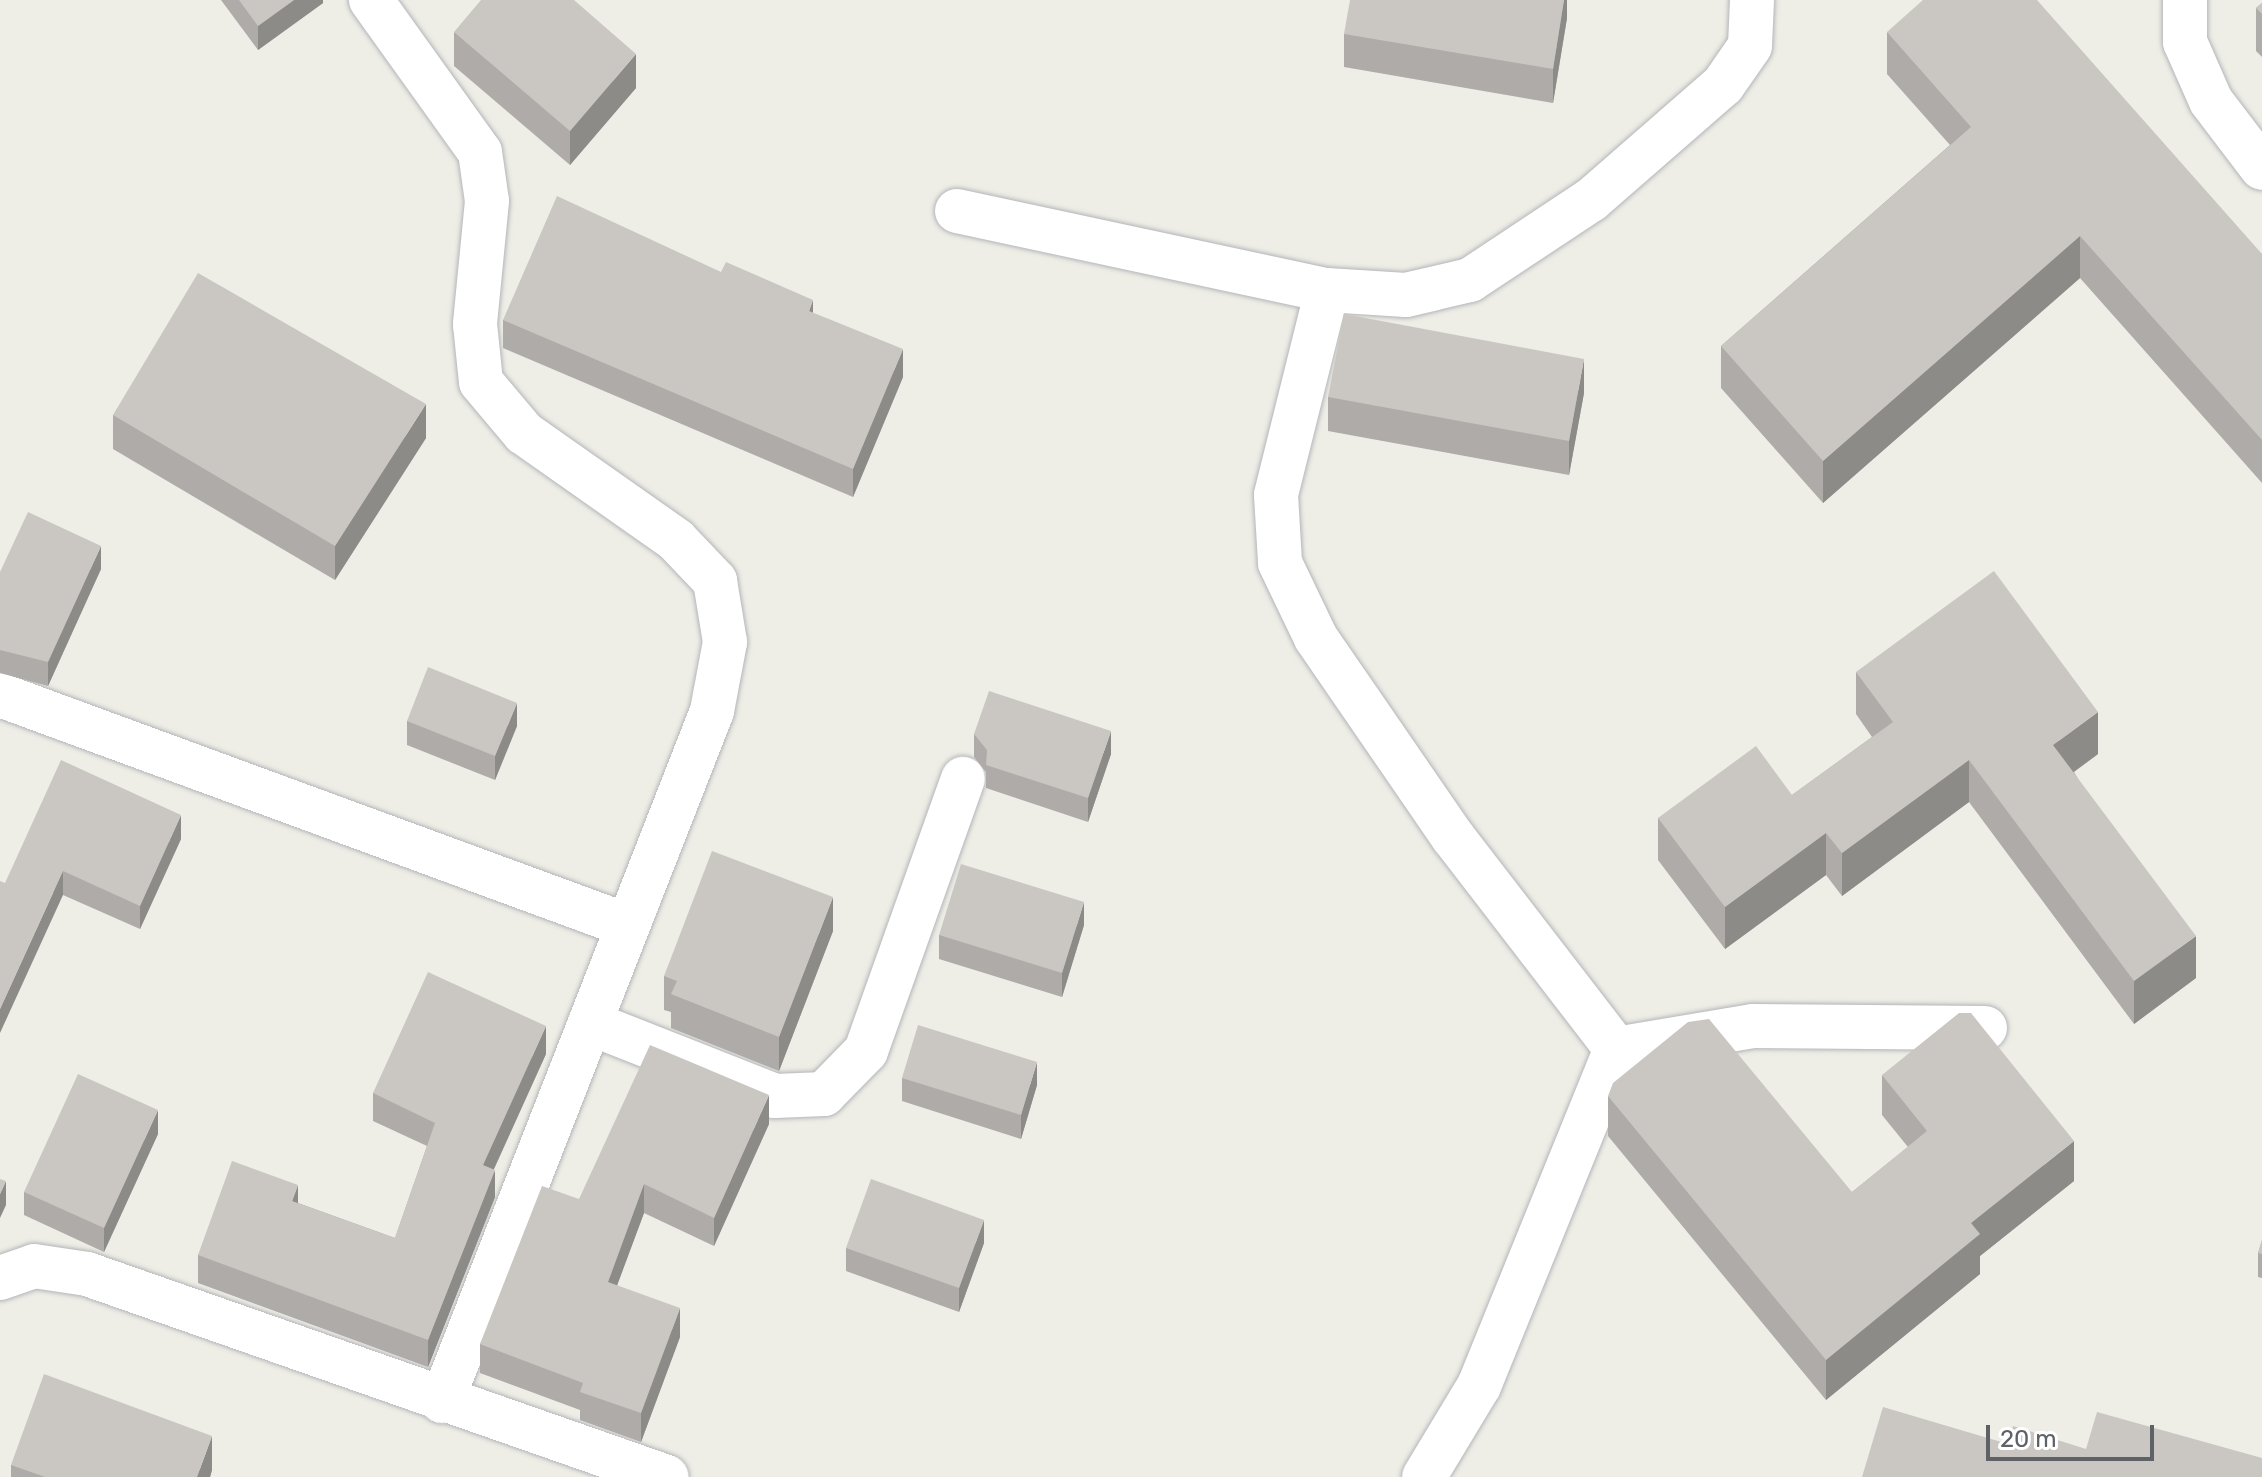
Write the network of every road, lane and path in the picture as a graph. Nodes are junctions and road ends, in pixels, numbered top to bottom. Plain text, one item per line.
1 (371, 0) edge
2 (1752, 0) edge
3 (2185, 0) edge
4 (2262, 168) edge
5 (957, 211) dead end
6 (1327, 290) junction
7 (0, 695) edge
8 (963, 779) dead end
9 (626, 925) junction
10 (590, 1023) junction
11 (1985, 1028) edge
12 (1616, 1049) junction
13 (0, 1278) edge
14 (442, 1401) junction
15 (667, 1477) edge
16 (1424, 1477) edge

1 - 9 street
2 - 6 street
3 - 4 street
5 - 6 street
6 - 12 street
7 - 9 street
8 - 10 street
9 - 10 street
10 - 14 street
11 - 12 street
12 - 16 street
13 - 14 street
14 - 15 street

